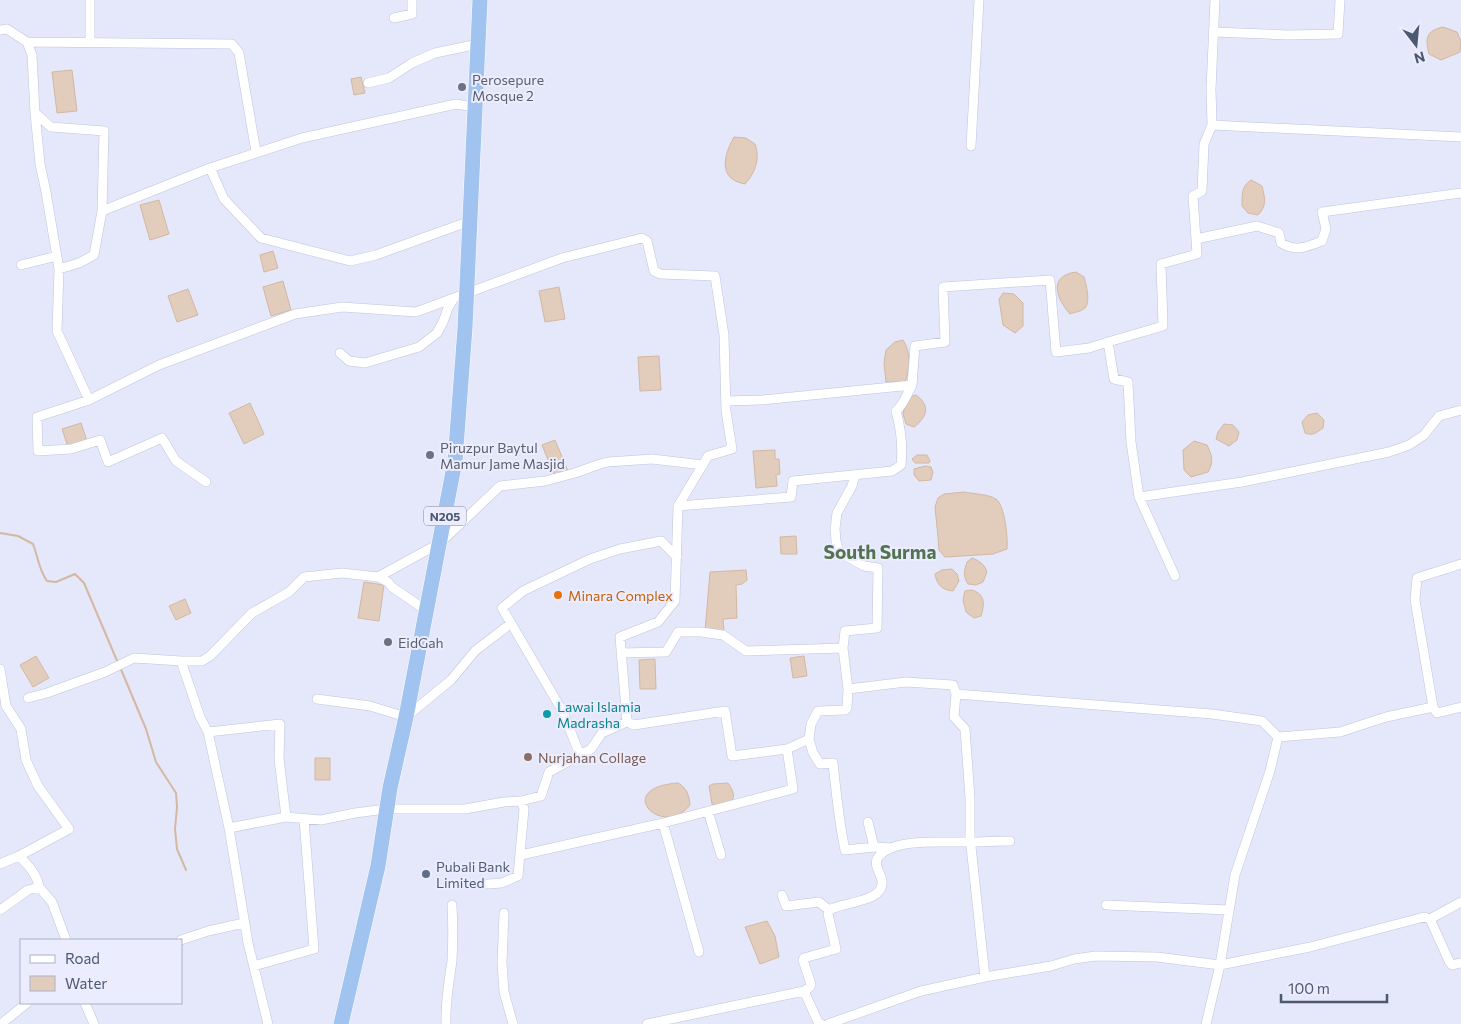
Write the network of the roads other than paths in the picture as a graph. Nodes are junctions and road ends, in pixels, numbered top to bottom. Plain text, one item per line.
1 (90, 0) edge
2 (412, 0) edge
3 (480, 0) edge
4 (979, 0) edge
5 (1215, 0) edge
6 (1340, 0) edge
7 (394, 18) dead end
8 (0, 30) edge
9 (1213, 32) junction
10 (27, 42) junction
11 (90, 42) junction
12 (478, 44) junction
13 (368, 83) dead end
14 (474, 107) junction
15 (35, 114) junction
16 (1212, 125) junction
17 (1461, 137) edge
18 (971, 146) dead end
19 (256, 152) junction
20 (210, 168) junction
21 (1461, 194) edge
22 (102, 211) junction
23 (470, 221) junction
24 (1196, 239) junction
25 (57, 256) junction
26 (21, 265) dead end
27 (59, 269) junction
28 (460, 296) junction
29 (1108, 342) junction
30 (340, 353) dead end
31 (912, 385) junction
32 (89, 400) junction
33 (726, 400) junction
34 (1461, 410) edge
35 (703, 465) junction
36 (855, 475) junction
37 (206, 482) dead end
38 (1139, 497) junction
39 (678, 506) junction
40 (440, 543) junction
41 (677, 557) junction
42 (1461, 564) edge
43 (1175, 576) dead end
44 (378, 577) junction
45 (427, 611) junction
46 (510, 624) junction
47 (843, 648) junction
48 (621, 653) junction
49 (181, 661) junction
50 (0, 669) edge
51 (848, 688) junction
52 (956, 694) junction
53 (28, 698) dead end
54 (316, 699) dead end
55 (1433, 707) junction
56 (1461, 707) edge
57 (406, 717) junction
58 (628, 722) junction
59 (208, 732) junction
60 (1278, 737) junction
61 (809, 738) junction
62 (787, 749) junction
63 (580, 755) junction
64 (521, 801) junction
65 (386, 809) junction
66 (708, 811) junction
67 (286, 816) junction
68 (304, 819) junction
69 (663, 822) junction
70 (868, 822) dead end
71 (229, 828) junction
72 (1010, 840) dead end
73 (971, 842) junction
74 (874, 847) junction
75 (893, 848) junction
76 (521, 855) junction
77 (721, 855) dead end
78 (19, 856) junction
79 (0, 864) edge
80 (488, 884) dead end
81 (39, 887) junction
82 (782, 895) dead end
83 (1461, 902) edge
84 (452, 905) dead end
85 (1106, 905) dead end
86 (0, 910) edge
87 (829, 910) junction
88 (1229, 910) junction
89 (504, 913) dead end
90 (1430, 919) junction
91 (244, 923) junction
92 (66, 939) edge
93 (182, 940) edge
94 (699, 952) dead end
95 (1461, 963) edge
96 (1220, 965) junction
97 (254, 966) junction
98 (985, 977) junction
99 (804, 991) junction
100 (26, 1004) edge
101 (85, 1004) edge
102 (1, 1024) edge
103 (94, 1024) edge
104 (268, 1024) edge
105 (341, 1024) edge
106 (446, 1024) edge
107 (513, 1024) edge
108 (647, 1024) edge
109 (821, 1024) edge
110 (828, 1024) edge
111 (1206, 1024) edge

1 - 11 street
2 - 7 street
3 - 12 highway, N205
4 - 18 street
5 - 9 street
6 - 9 street
8 - 10 street
9 - 16 street
10 - 11 street
10 - 15 street
11 - 19 street
12 - 13 street
12 - 14 highway, N205
14 - 19 street
14 - 23 highway, N205
15 - 22 street
15 - 25 street
16 - 17 street
16 - 24 street
19 - 20 street
20 - 22 street
20 - 23 street
21 - 24 street
22 - 27 street
23 - 28 highway, N205
24 - 29 street
25 - 26 street
25 - 27 street
27 - 32 street
28 - 30 street
28 - 32 street
28 - 33 street
28 - 40 highway, N205
29 - 31 street
29 - 38 street
31 - 33 street
31 - 36 street
32 - 37 street
33 - 35 street
34 - 38 street
35 - 39 street
35 - 40 street
36 - 39 street
36 - 47 street
38 - 43 street
39 - 41 street
40 - 44 street
40 - 45 highway, N205
41 - 46 street
41 - 48 street
42 - 55 street
44 - 45 street
44 - 49 street
45 - 57 highway, N205
46 - 57 street
46 - 63 street
47 - 48 street
47 - 51 street
48 - 58 street
49 - 53 street
49 - 59 street
50 - 78 street
51 - 52 street
51 - 61 street
52 - 60 street
52 - 73 street
54 - 57 street
55 - 56 street
55 - 60 street
57 - 65 highway, N205
58 - 62 street
58 - 63 street
59 - 67 street
59 - 71 street
60 - 88 street
61 - 62 street
61 - 74 street
62 - 66 street
63 - 64 street
64 - 65 street
64 - 76 street
65 - 68 street
65 - 105 highway, N205
66 - 69 street
66 - 77 street
67 - 68 street
67 - 71 street
68 - 97 street
69 - 76 street
69 - 94 street
70 - 74 street
71 - 91 street
72 - 73 street
73 - 75 street
73 - 98 street
74 - 75 street
75 - 87 street
76 - 80 street
78 - 79 street
78 - 81 street
81 - 86 street
81 - 92 street
82 - 87 street
83 - 90 street
84 - 106 street
85 - 88 street
87 - 99 street
88 - 96 street
89 - 107 street
90 - 95 street
90 - 96 street
91 - 93 street
91 - 97 street
96 - 98 street
96 - 111 street
97 - 104 street
98 - 110 street
99 - 108 street
99 - 109 street
100 - 102 street
101 - 103 street

